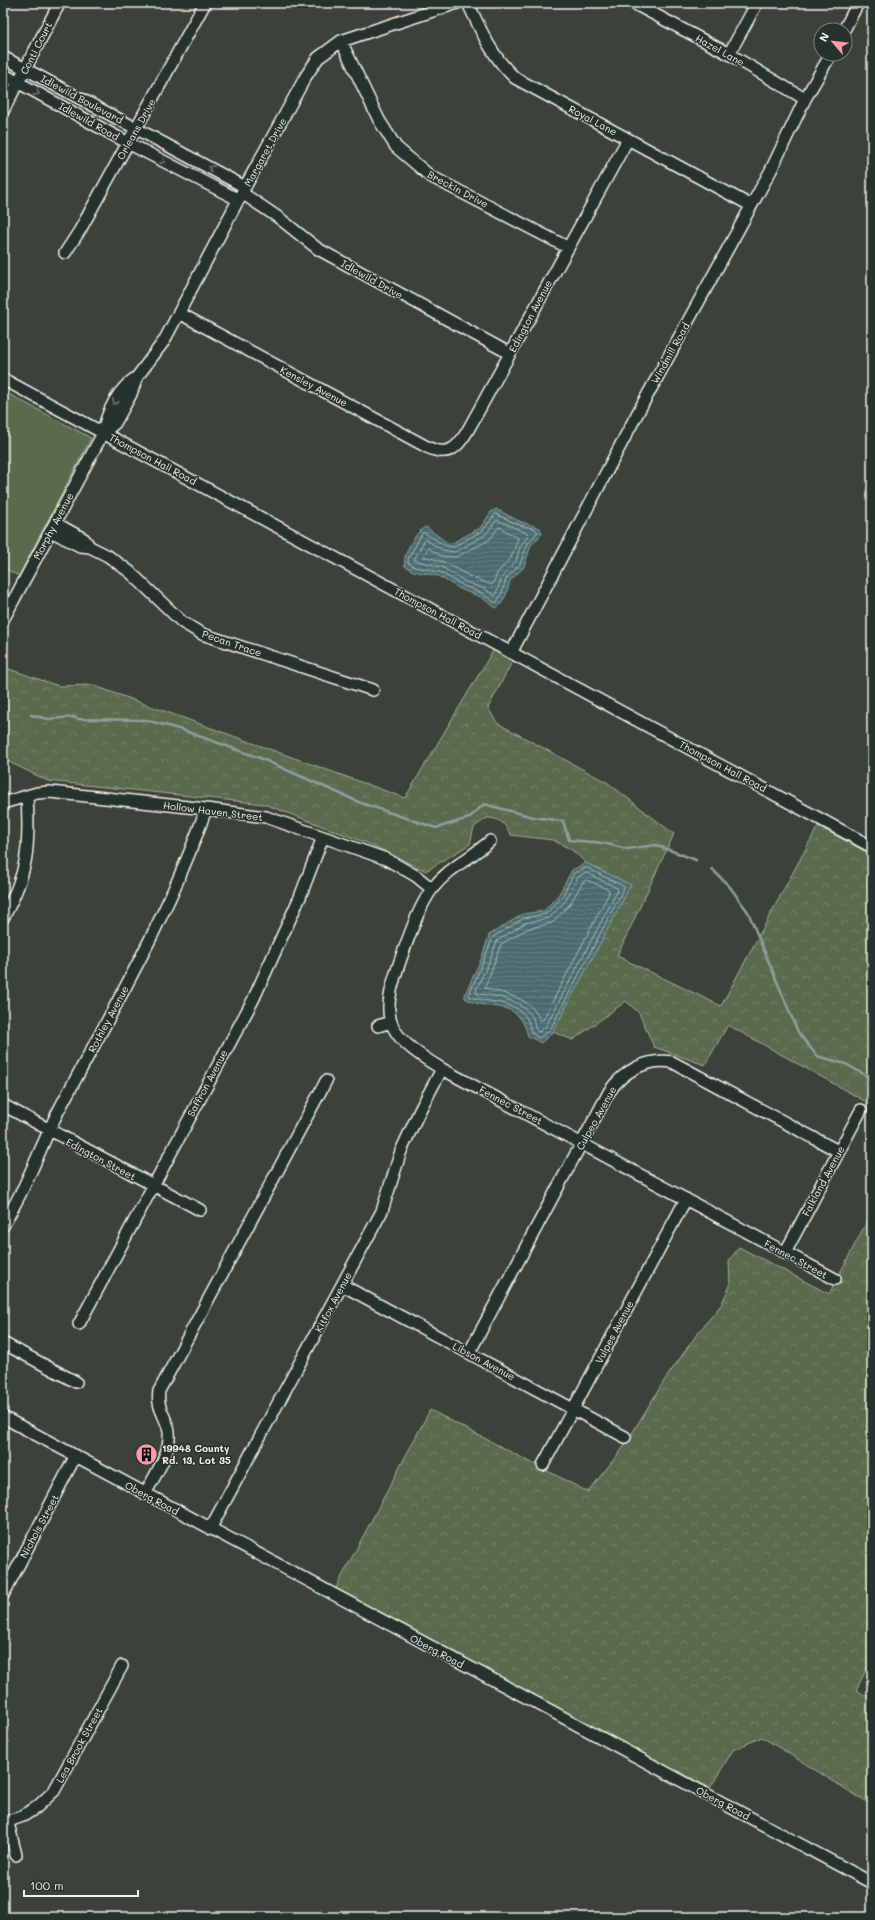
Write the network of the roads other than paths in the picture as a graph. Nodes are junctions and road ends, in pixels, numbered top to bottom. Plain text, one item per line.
1 (205, 3) edge
2 (457, 3) edge
3 (468, 3) edge
4 (633, 3) edge
5 (757, 3) edge
6 (858, 3) edge
7 (58, 6) dead end
8 (848, 22) edge
9 (341, 41) junction
10 (729, 54) junction
11 (3, 57) edge
12 (826, 62) edge
13 (26, 68) junction
14 (3, 74) edge
15 (18, 83) junction
16 (805, 99) junction
17 (3, 111) edge
18 (136, 128) junction
19 (628, 138) junction
20 (128, 143) junction
21 (242, 193) junction
22 (750, 206) junction
23 (567, 247) junction
24 (65, 253) dead end
25 (179, 313) junction
26 (509, 353) junction
27 (3, 379) edge
28 (104, 433) junction
29 (451, 450) joint
30 (53, 527) junction
31 (3, 620) edge
32 (511, 653) junction
33 (373, 690) dead end
34 (26, 796) junction
35 (3, 803) edge
36 (206, 809) junction
37 (323, 837) junction
38 (490, 841) dead end
39 (872, 847) edge
40 (432, 889) junction
41 (3, 918) edge
42 (391, 1022) junction
43 (378, 1026) dead end
44 (442, 1069) junction
45 (326, 1081) dead end
46 (3, 1106) edge
47 (861, 1110) dead end
48 (48, 1131) junction
49 (582, 1143) junction
50 (838, 1151) junction
51 (152, 1186) junction
52 (686, 1199) junction
53 (200, 1210) dead end
54 (3, 1226) edge
55 (785, 1252) junction
56 (835, 1279) dead end
57 (342, 1285) junction
58 (79, 1324) dead end
59 (3, 1343) edge
60 (469, 1353) junction
61 (76, 1382) dead end
62 (573, 1408) junction
63 (3, 1417) edge
64 (625, 1437) dead end
65 (75, 1457) junction
66 (543, 1465) dead end
67 (144, 1494) junction
68 (210, 1529) junction
69 (3, 1595) edge
70 (122, 1666) dead end
71 (5, 1823) edge
72 (16, 1855) dead end
73 (872, 1883) edge

1 - 18 street, Orleans Drive
2 - 9 street, Margaret Drive
3 - 19 street, Royal Lane
4 - 10 street, Hazel Lane
5 - 10 street
6 - 8 street
7 - 13 street, Conti Court
9 - 21 street, Margaret Drive
9 - 23 street, Breckin Drive
10 - 16 street, Hazel Lane
11 - 13 street, Idlewild Boulevard
12 - 16 street, Windmill Road
13 - 15 street, Conti Court
13 - 18 street, Idlewild Boulevard
14 - 15 street, Idlewild Road
15 - 17 street, Conti Court
15 -> 20 street, Idlewild Road
16 - 22 street, Windmill Road
18 - 20 street, Orleans Drive
21 -> 18 street, Idlewild Boulevard
19 - 22 street, Royal Lane
19 - 23 street, Edington Avenue
20 -> 21 street, Idlewild Road
20 - 24 street, Orleans Drive
21 - 25 street, Margaret Drive
21 - 26 street, Idlewild Drive
22 - 32 street, Windmill Road
23 - 26 street, Edington Avenue
25 - 28 street, Margaret Drive
25 - 29 street, Kensley Avenue
26 - 29 street, Edington Avenue
27 - 28 street, Thompson Hall Road
28 - 30 street, Morphy Avenue
28 - 32 street, Thompson Hall Road
30 - 31 street, Morphy Avenue
30 - 33 street, Pecan Trace
32 - 39 street, Thompson Hall Road
34 - 35 street, Hollow Haven Street
34 - 36 street, Hollow Haven Street
34 - 41 street
36 - 37 street, Hollow Haven Street
36 - 48 street, Rothley Avenue
37 - 40 street, Hollow Haven Street
37 - 51 street, Saffron Avenue
38 - 40 street, Fennec Street
40 - 42 street, Fennec Street
42 - 43 street
42 - 44 street, Fennec Street
44 - 49 street, Fennec Street
44 - 57 street, Kitfox Avenue
45 - 67 street
46 - 48 street, Edington Street
47 - 50 street, Falkland Avenue
48 - 51 street, Edington Street
48 - 54 street, Rothley Avenue
49 - 50 street, Culpeo Avenue
49 - 52 street, Fennec Street
49 - 60 street, Culpeo Avenue
50 - 55 street, Falkland Avenue
51 - 53 street, Edington Street
51 - 58 street, Saffron Avenue
52 - 55 street, Fennec Street
52 - 62 street, Vulpes Avenue
55 - 56 street, Fennec Street
57 - 60 street, Libson Avenue
57 - 68 street, Kitfox Avenue
59 - 61 street
60 - 62 street, Libson Avenue
62 - 64 street, Libson Avenue
62 - 66 street, Vulpes Avenue
63 - 65 street, Oberg Road
65 - 67 street, Oberg Road
65 - 69 street, Nichols Street
67 - 68 street, Oberg Road
68 - 73 street, Oberg Road
70 - 71 street, Lea Brook Street
71 - 72 street

